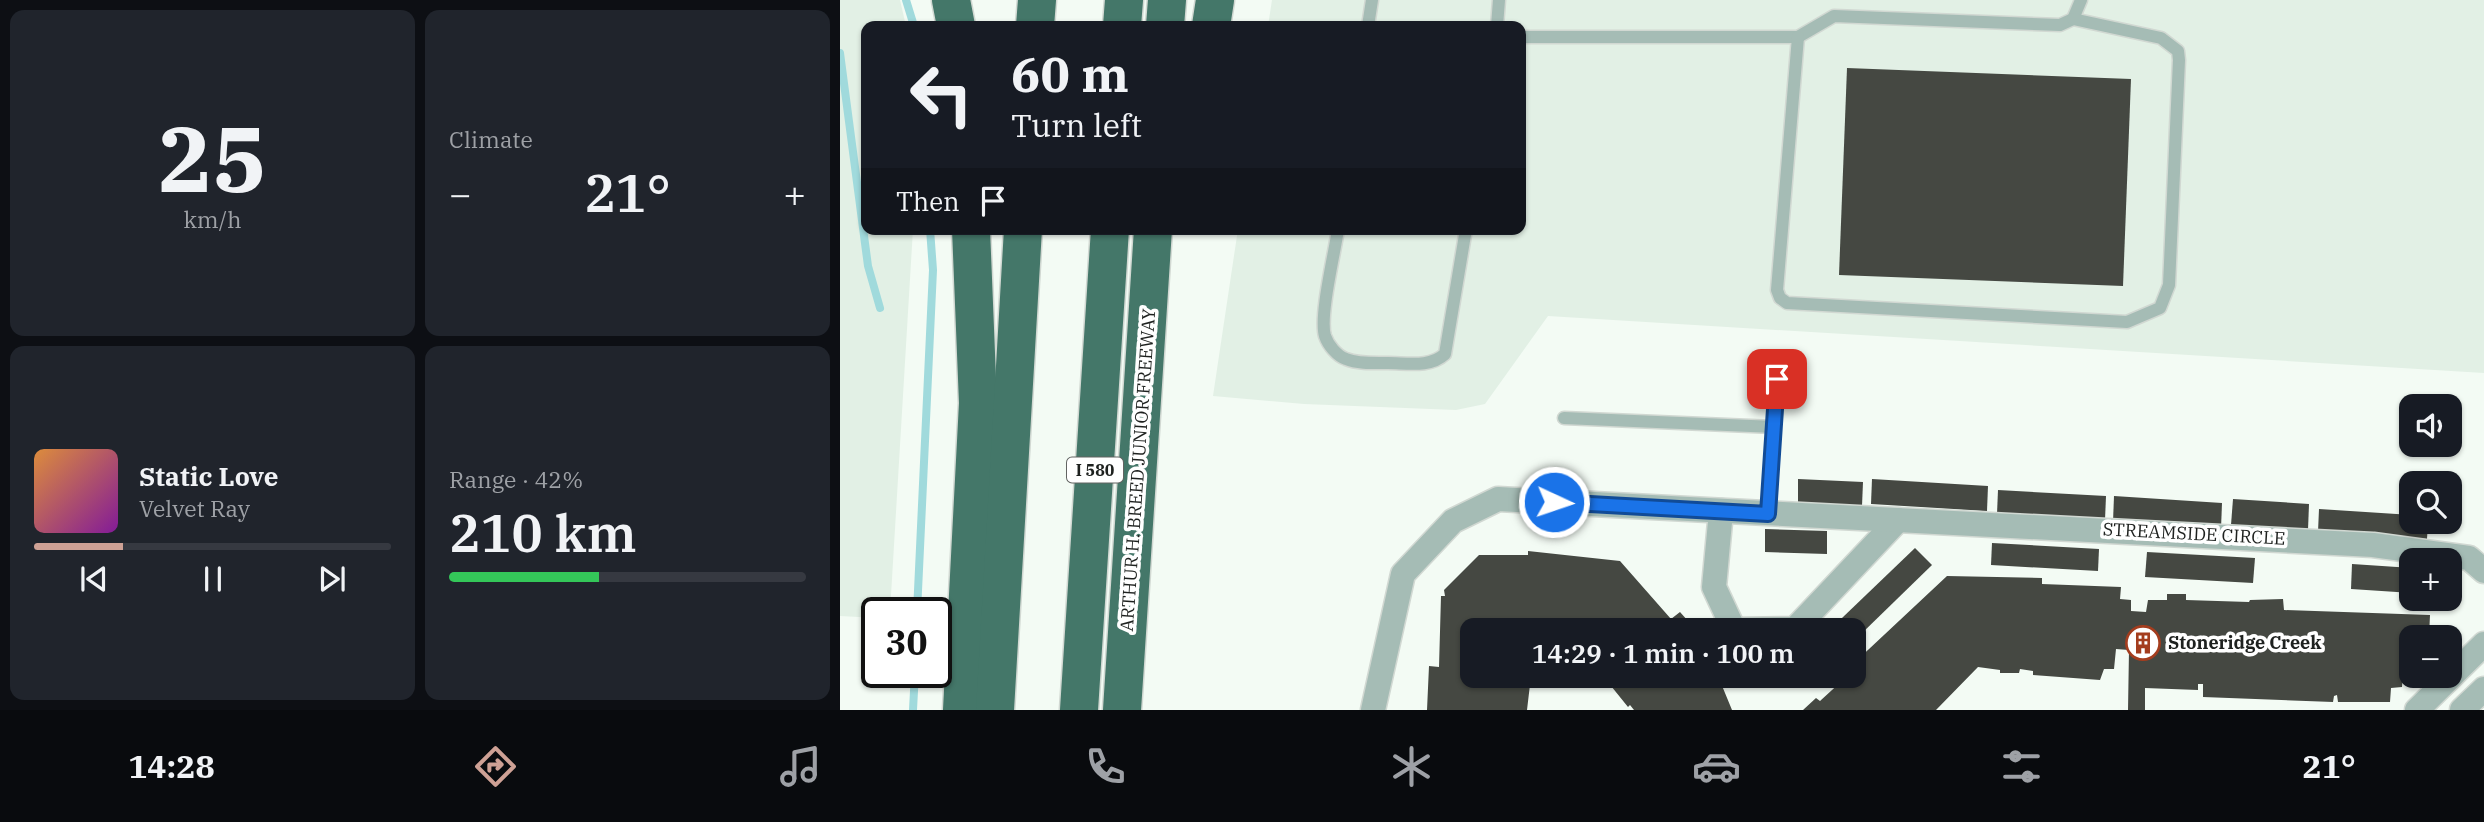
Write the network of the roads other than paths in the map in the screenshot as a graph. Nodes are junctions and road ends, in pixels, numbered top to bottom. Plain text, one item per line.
1 (951, 0) edge
2 (1037, 0) edge
3 (1124, 0) edge
4 (1167, 0) edge
5 (1215, 0) edge
6 (1372, 0) edge
7 (1499, 0) edge
8 (2081, 0) edge
9 (2073, 19) junction
10 (955, 21) edge
11 (1035, 21) edge
12 (1122, 21) edge
13 (1165, 21) edge
14 (1212, 21) edge
15 (1369, 21) edge
16 (1497, 21) edge
17 (1526, 37) edge
18 (1798, 37) junction
19 (971, 235) edge
20 (1023, 235) edge
21 (1110, 235) edge
22 (1153, 235) edge
23 (1178, 235) edge
24 (1337, 235) edge
25 (1465, 235) edge
26 (1777, 379) dead end
27 (1564, 418) dead end
28 (1141, 427) junction
29 (1774, 427) junction
30 (1721, 512) junction
31 (1768, 514) junction
32 (1898, 520) junction
33 (2484, 572) edge
34 (2484, 644) edge
35 (2484, 689) edge
36 (962, 710) edge
37 (995, 710) edge
38 (1079, 710) edge
39 (1122, 710) edge
40 (1373, 710) edge
41 (2417, 710) edge
42 (2462, 710) edge

1 - 10 highway
2 - 11 highway
3 - 12 highway
4 - 13 highway
5 - 14 highway
6 - 15 lane
7 - 16 lane
8 - 9 lane
9 - 18 lane
9 - 18 lane
17 - 18 lane
19 - 36 highway
20 - 37 highway
21 - 38 highway, I 580
22 - 28 highway, ARTHUR H. BREED JUNIOR FREEWAY / I 580
23 - 28 highway
24 - 25 lane
26 - 29 lane
27 - 29 lane
28 - 39 highway, ARTHUR H. BREED JUNIOR FREEWAY / I 580
29 - 31 lane
30 - 31 street, STREAMSIDE CIRCLE
30 - 32 street
30 - 40 street, STREAMSIDE CIRCLE
31 - 32 street, STREAMSIDE CIRCLE
32 - 33 street, STREAMSIDE CIRCLE
34 - 41 street
35 - 42 street

